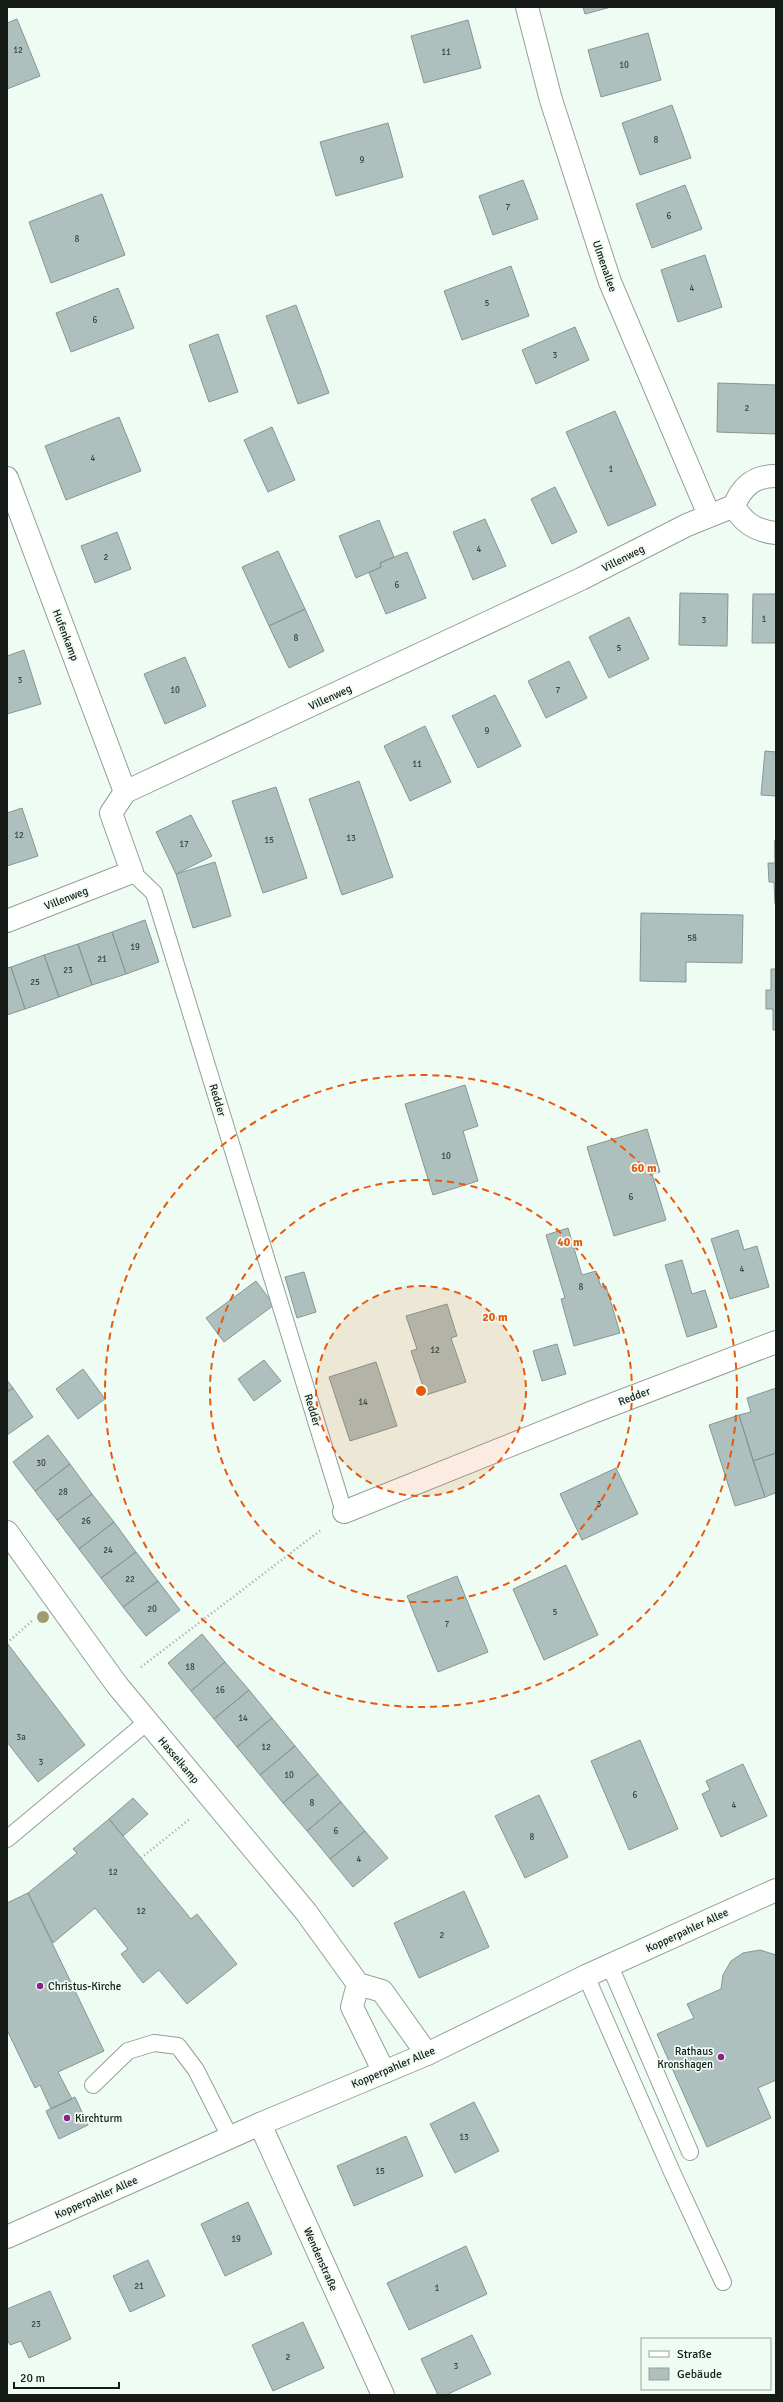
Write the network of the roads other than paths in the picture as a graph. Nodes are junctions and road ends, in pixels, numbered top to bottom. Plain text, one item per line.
1 (527, 7) edge
2 (776, 476) edge
3 (7, 478) edge
4 (734, 506) junction
5 (709, 515) junction
6 (776, 533) edge
7 (125, 792) junction
8 (132, 872) junction
9 (7, 921) edge
10 (776, 1342) edge
11 (344, 1512) joint
12 (7, 1532) edge
13 (148, 1722) junction
14 (7, 1840) edge
15 (776, 1890) edge
16 (610, 1966) junction
17 (586, 1976) junction
18 (358, 1984) junction
19 (426, 2054) junction
20 (384, 2072) junction
21 (93, 2085) dead end
22 (260, 2124) junction
23 (230, 2137) junction
24 (690, 2152) dead end
25 (7, 2237) edge
26 (723, 2282) dead end
27 (383, 2395) edge

1 - 5 street, Ulmenallee
2 - 4 street
3 - 7 street, Hufenkamp
4 - 5 street, Villenweg
4 - 6 street
5 - 7 street, Villenweg
7 - 8 street
8 - 9 street, Villenweg
8 - 11 lane, Redder
10 - 11 street, Redder
12 - 13 street, Hasselkamp
13 - 14 lane
13 - 18 street, Hasselkamp
15 - 16 street, Kopperpahler Allee
16 - 17 street, Kopperpahler Allee
16 - 24 lane
17 - 19 street, Kopperpahler Allee
17 - 26 lane
18 - 19 street
18 - 20 street
19 - 20 street, Kopperpahler Allee
20 - 22 street, Kopperpahler Allee
21 - 23 lane
22 - 23 street, Kopperpahler Allee
22 - 27 street, Wendenstraße
23 - 25 street, Kopperpahler Allee

